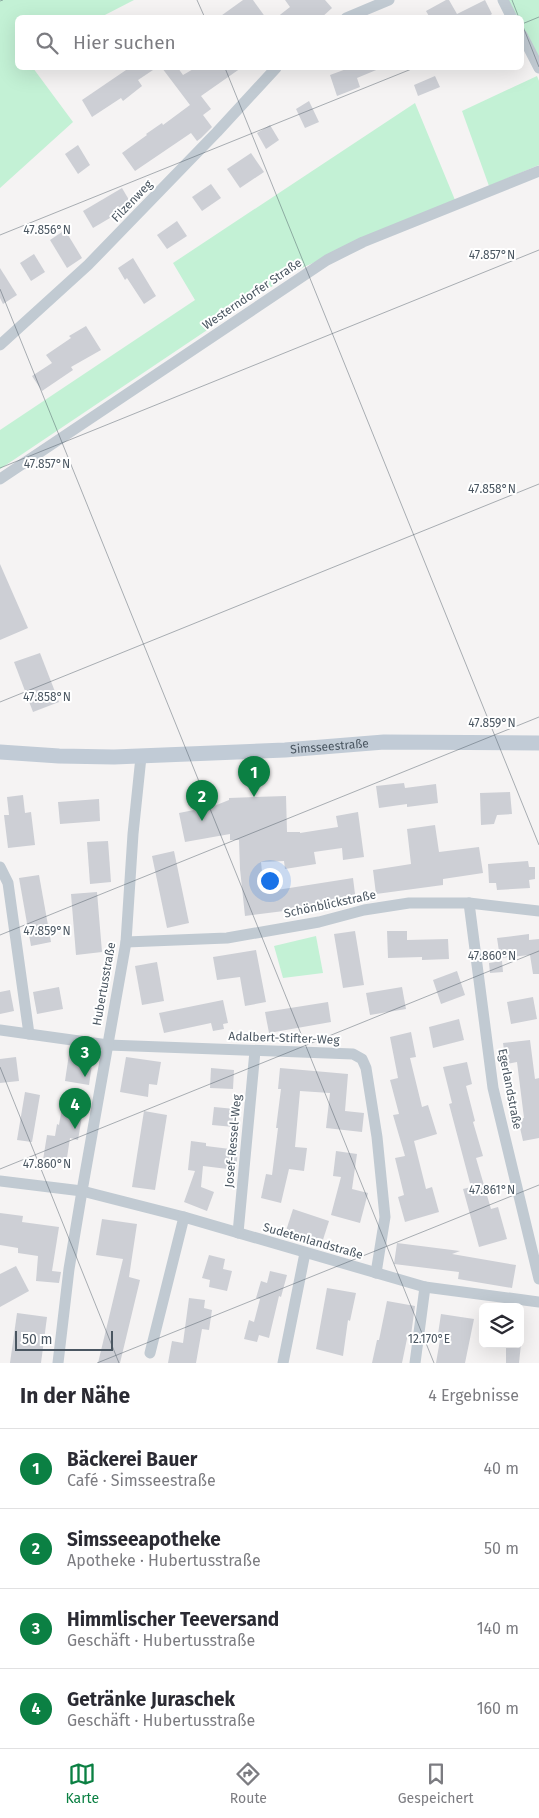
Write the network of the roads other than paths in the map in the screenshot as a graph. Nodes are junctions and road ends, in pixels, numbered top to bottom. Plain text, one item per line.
1 (389, 0) edge
2 (503, 0) edge
3 (353, 15) edge
4 (510, 15) edge
5 (524, 39) edge
6 (539, 68) edge
7 (274, 70) edge
8 (539, 172) edge
9 (0, 345) edge
10 (0, 479) edge
11 (539, 743) edge
12 (0, 752) edge
13 (141, 757) junction
14 (0, 867) edge
15 (469, 903) junction
16 (538, 908) edge
17 (126, 942) junction
18 (0, 1030) edge
19 (29, 1034) junction
20 (108, 1045) junction
21 (255, 1051) junction
22 (0, 1182) edge
23 (82, 1191) junction
24 (184, 1218) junction
25 (238, 1233) junction
26 (305, 1253) junction
27 (376, 1273) junction
28 (539, 1279) edge
29 (425, 1287) junction
30 (539, 1302) edge
31 (150, 1353) dead end
32 (58, 1363) edge
33 (283, 1363) edge
34 (415, 1363) edge

1 - 3 street
2 - 4 street
5 - 6 street
7 - 9 street, Filzenweg
8 - 10 street, Westerndorfer Straße
11 - 13 main road, Simsseestraße
12 - 13 main road, Simsseestraße
13 - 17 street, Hubertusstraße
14 - 19 street
15 - 16 street, Schönblickstraße
15 - 17 street, Schönblickstraße
15 - 28 street, Egerlandstraße
17 - 20 street, Hubertusstraße
18 - 19 street, Adalbert-Stifter-Weg
19 - 20 street, Adalbert-Stifter-Weg
20 - 21 street, Adalbert-Stifter-Weg
20 - 23 street, Hubertusstraße
21 - 25 street, Josef-Ressel-Weg
21 - 27 street, Adalbert-Stifter-Weg
22 - 23 street, Sudetenlandstraße
23 - 24 street, Sudetenlandstraße
23 - 32 street, Hubertusstraße
24 - 25 street, Sudetenlandstraße
24 - 31 street
25 - 26 street, Sudetenlandstraße
26 - 27 street, Sudetenlandstraße
26 - 33 street
27 - 29 street, Sudetenlandstraße
29 - 30 street, Sudetenlandstraße
29 - 34 street

